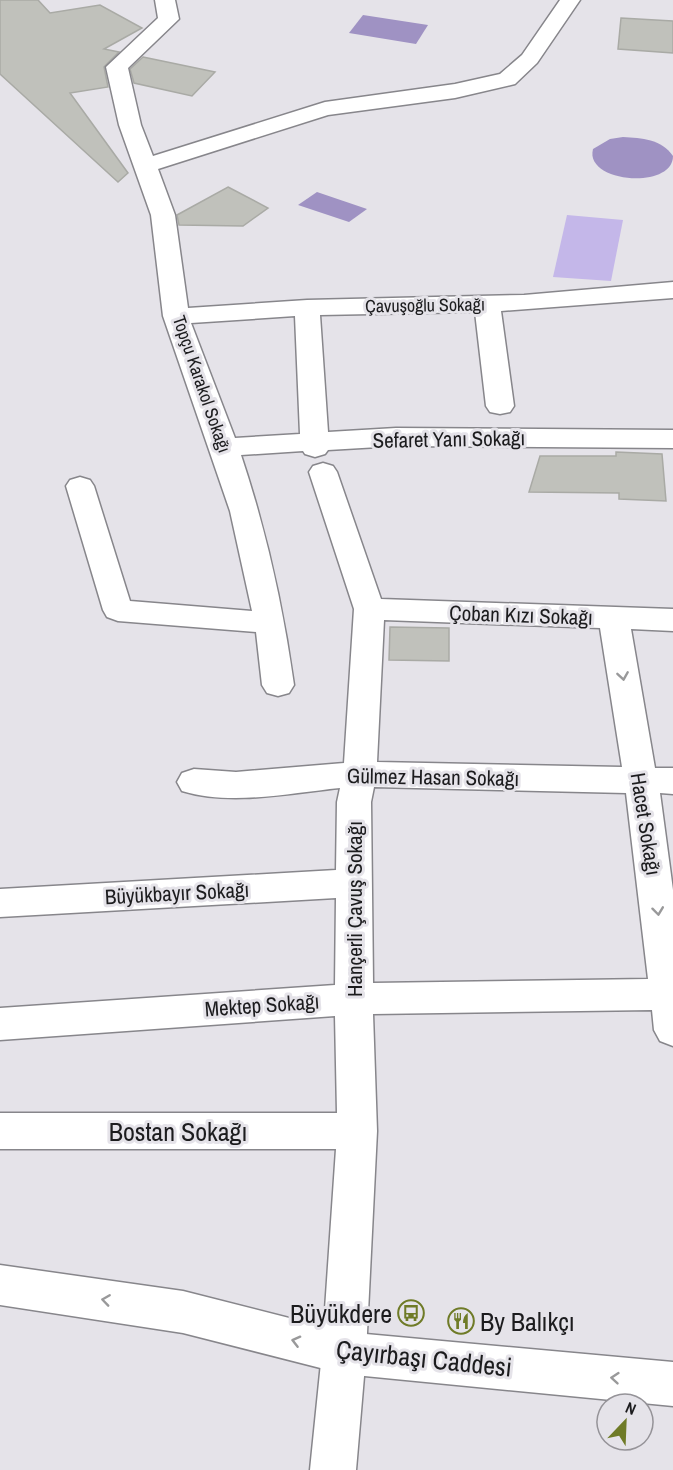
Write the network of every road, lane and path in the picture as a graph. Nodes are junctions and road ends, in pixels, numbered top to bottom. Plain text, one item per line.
1 (165, 0) edge
2 (570, 0) edge
3 (145, 166) junction
4 (673, 290) edge
5 (487, 303) junction
6 (307, 308) junction
7 (176, 316) junction
8 (500, 406) dead end
9 (673, 439) edge
10 (224, 447) junction
11 (318, 454) junction
12 (80, 486) dead end
13 (369, 609) junction
14 (614, 619) junction
15 (673, 620) edge
16 (270, 623) junction
17 (279, 685) dead end
18 (360, 774) junction
19 (656, 781) edge
20 (194, 782) dead end
21 (354, 883) junction
22 (0, 903) edge
23 (354, 999) junction
24 (672, 1009) edge
25 (0, 1024) edge
26 (0, 1131) edge
27 (357, 1131) junction
28 (0, 1285) edge
29 (344, 1353) junction
30 (673, 1384) edge
31 (333, 1470) edge

1 - 3 street, Topçu Karakol Sokağı
2 - 3 street
3 - 7 street, Topçu Karakol Sokağı
4 - 5 street, Çavuşoğlu Sokağı
5 - 6 street, Çavuşoğlu Sokağı
5 - 8 street
6 - 7 street, Çavuşoğlu Sokağı
6 - 11 street, Hançerli Çavuş Sokağı
7 - 10 street, Topçu Karakol Sokağı
9 - 11 street, Sefaret Yanı Sokağı
10 - 11 street, Sefaret Yanı Sokağı
10 - 16 street, Topçu Karakol Sokağı
11 - 13 street, Hançerli Çavuş Sokağı
12 - 16 street
13 - 14 street, Çoban Kızı Sokağı
13 - 18 street, Hançerli Çavuş Sokağı
14 - 15 street, Çoban Kızı Sokağı
14 -> 19 street, Hacet Sokağı
16 - 17 street, Topçu Karakol Sokağı
18 - 19 street, Gülmez Hasan Sokağı
18 - 20 street, Gülmez Hasan Sokağı
18 - 21 street, Hançerli Çavuş Sokağı
19 -> 24 street, Hacet Sokağı
21 - 22 street, Büyükbayır Sokağı
21 - 23 street, Hançerli Çavuş Sokağı
23 - 24 street, Mektep Sokağı
23 - 25 street, Mektep Sokağı
23 - 27 street, Hançerli Çavuş Sokağı
26 - 27 street, Bostan Sokağı
27 - 29 street, Hançerli Çavuş Sokağı
29 -> 28 street, Çayırbaşı Caddesi
30 -> 29 street, Çayırbaşı Caddesi
29 - 31 street, Hançerli Çavuş Sokağı

